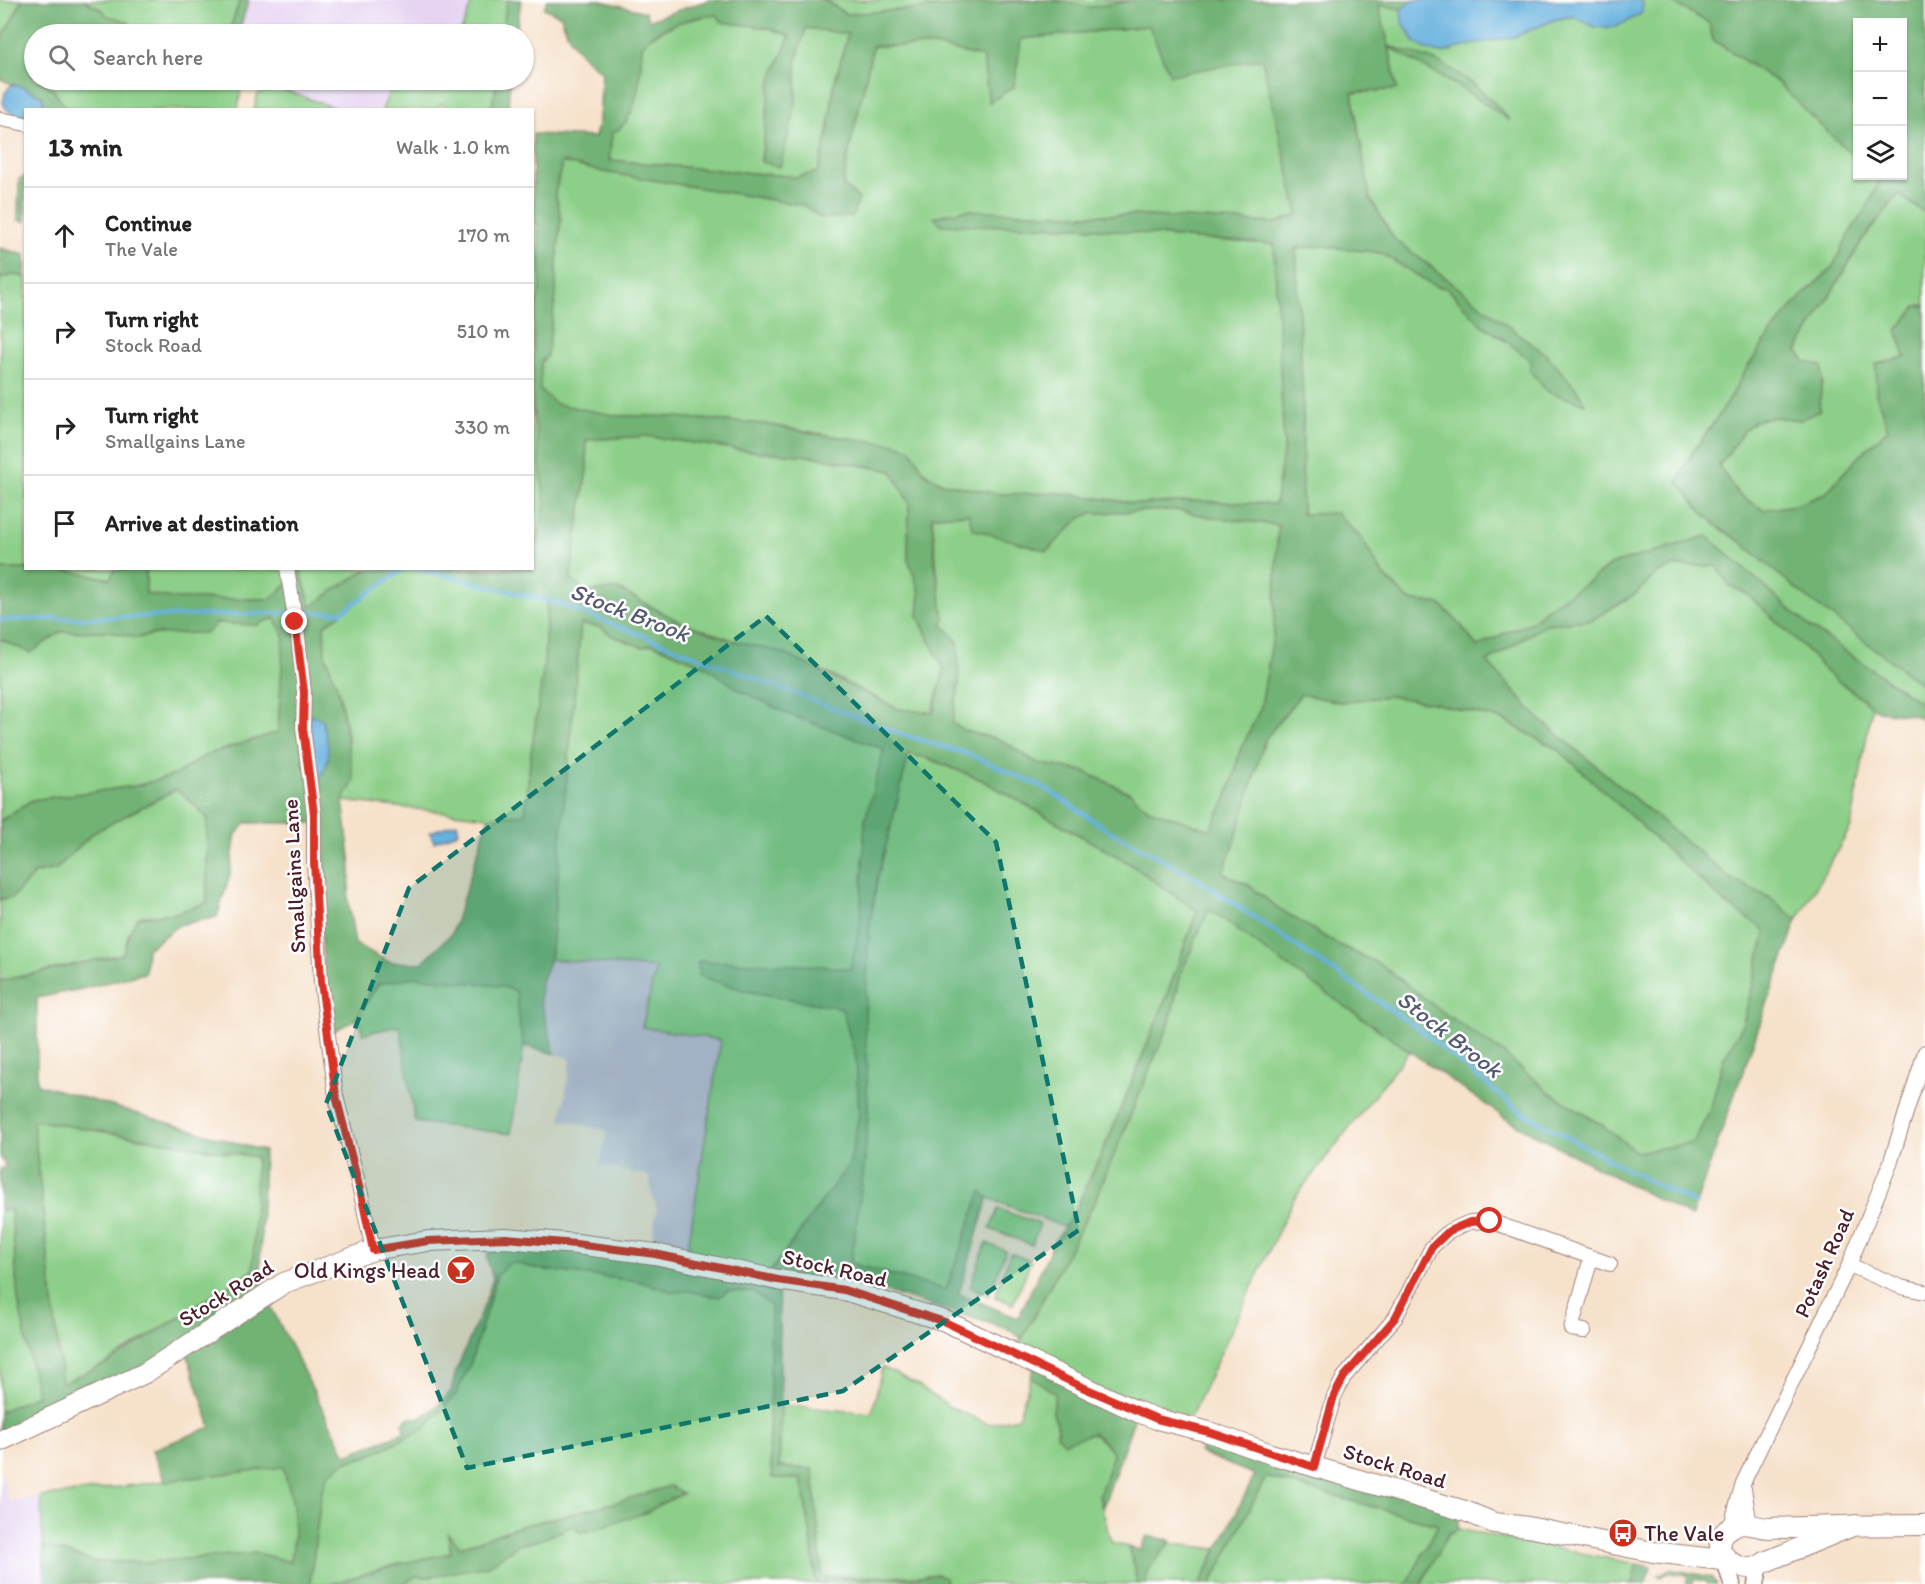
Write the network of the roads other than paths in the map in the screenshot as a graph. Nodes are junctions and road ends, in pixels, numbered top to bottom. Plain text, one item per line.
1 (0, 119) edge
2 (24, 124) edge
3 (287, 570) edge
4 (1925, 1052) edge
5 (373, 1250) junction
6 (1591, 1258) junction
7 (1610, 1264) dead end
8 (1850, 1265) junction
9 (1925, 1292) edge
10 (1571, 1328) dead end
11 (0, 1441) edge
12 (1314, 1467) junction
13 (1743, 1484) junction
14 (1854, 1525) junction
15 (1925, 1525) edge
16 (1756, 1527) junction
17 (1726, 1534) junction
18 (1670, 1553) junction
19 (1727, 1570) edge
20 (1760, 1572) edge

1 - 2 street
3 - 5 street, Smallgains Lane
4 - 8 street, Potash Road
5 - 11 main road, Stock Road
5 - 12 main road, Stock Road
6 - 7 street
6 - 10 street
6 - 12 street
8 - 9 street
8 - 13 street, Potash Road
12 - 18 main road, Stock Road
13 - 16 street
13 - 17 street, Potash Road
14 - 15 main road, Stock Road
14 - 16 main road, Stock Road
14 - 20 main road, Stock Road
16 - 17 main road, Stock Road
16 - 20 main road
17 - 18 main road, Stock Road
17 - 19 main road
18 - 19 main road, Stock Road
19 - 20 main road, Stock Road

